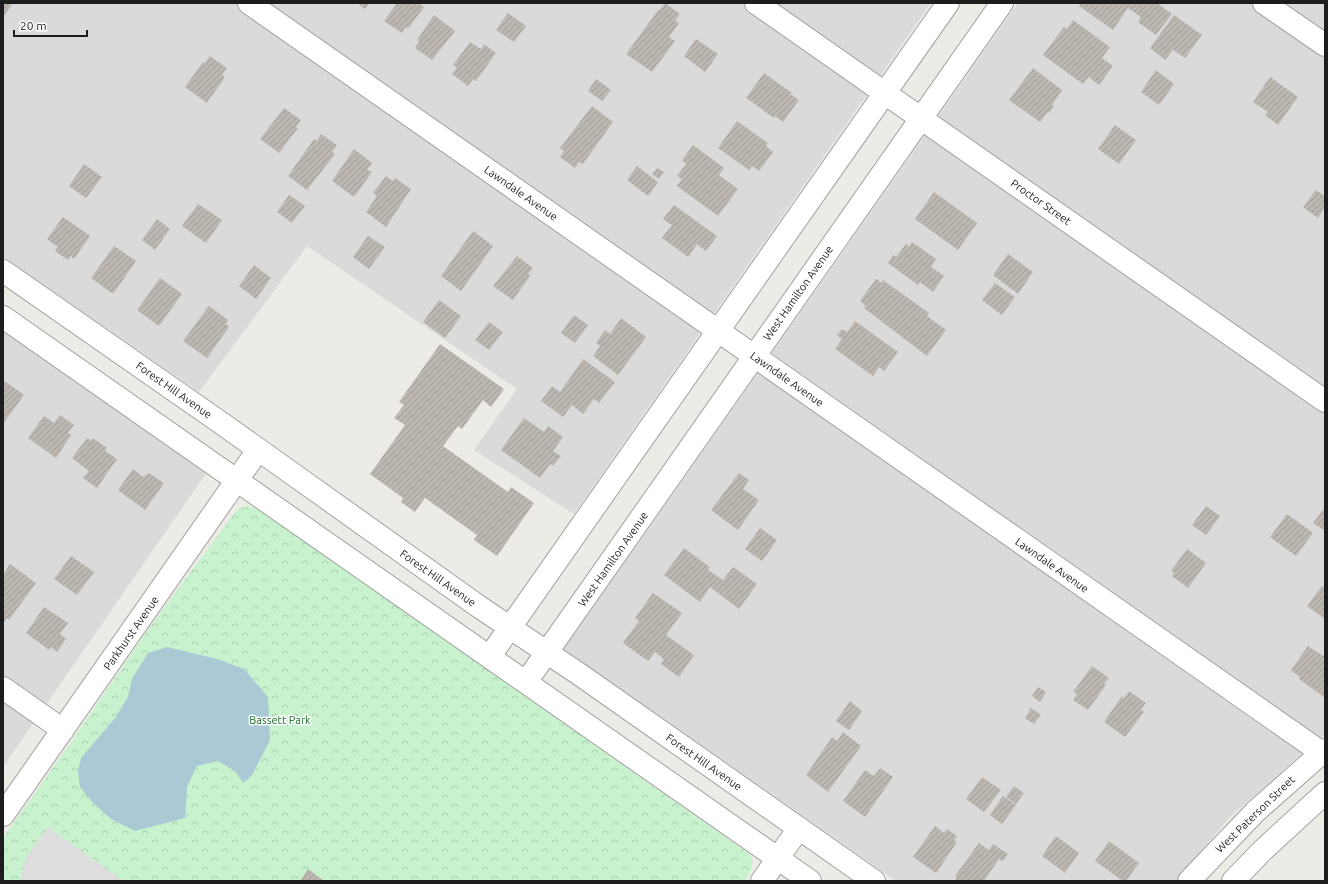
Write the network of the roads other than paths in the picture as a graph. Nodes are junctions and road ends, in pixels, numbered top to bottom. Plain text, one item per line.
1 (249, 3) edge
2 (756, 3) edge
3 (948, 3) edge
4 (1002, 3) edge
5 (1264, 3) edge
6 (1325, 46) edge
7 (885, 93) junction
8 (921, 118) junction
9 (3, 271) edge
10 (3, 317) edge
11 (719, 331) junction
12 (754, 356) junction
13 (1325, 401) edge
14 (258, 450) junction
15 (237, 480) junction
16 (510, 628) junction
17 (547, 653) junction
18 (490, 656) junction
19 (526, 682) junction
20 (3, 688) edge
21 (63, 730) junction
22 (1324, 753) edge
23 (1325, 793) edge
24 (3, 815) edge
25 (799, 828) junction
26 (778, 859) junction
27 (762, 881) edge
28 (810, 881) edge
29 (874, 881) edge
30 (1188, 881) edge
31 (1233, 881) edge

1 - 11 street, Lawndale Avenue
2 - 7 street, Proctor Street
3 - 7 street
4 - 8 street, West Hamilton Avenue
5 - 6 street
7 - 8 street, Proctor Street
7 - 11 street
8 - 12 street, West Hamilton Avenue
8 - 13 street, Proctor Street
9 - 14 street, Forest Hill Avenue
10 - 15 street
11 - 12 street, Lawndale Avenue
11 - 16 street
12 - 17 street, West Hamilton Avenue
12 - 22 street, Lawndale Avenue
14 - 15 street, Parkhurst Avenue
14 - 16 street, Forest Hill Avenue
15 - 18 street
15 - 21 street, Parkhurst Avenue
16 - 17 street, Forest Hill Avenue
16 - 18 street
17 - 19 street, West Hamilton Avenue
17 - 25 street, Forest Hill Avenue
18 - 19 street
19 - 26 street
20 - 21 street
21 - 24 street, Parkhurst Avenue
22 - 30 street, West Paterson Street
23 - 31 street
25 - 26 street
25 - 29 street, Forest Hill Avenue
26 - 27 street
26 - 28 street

